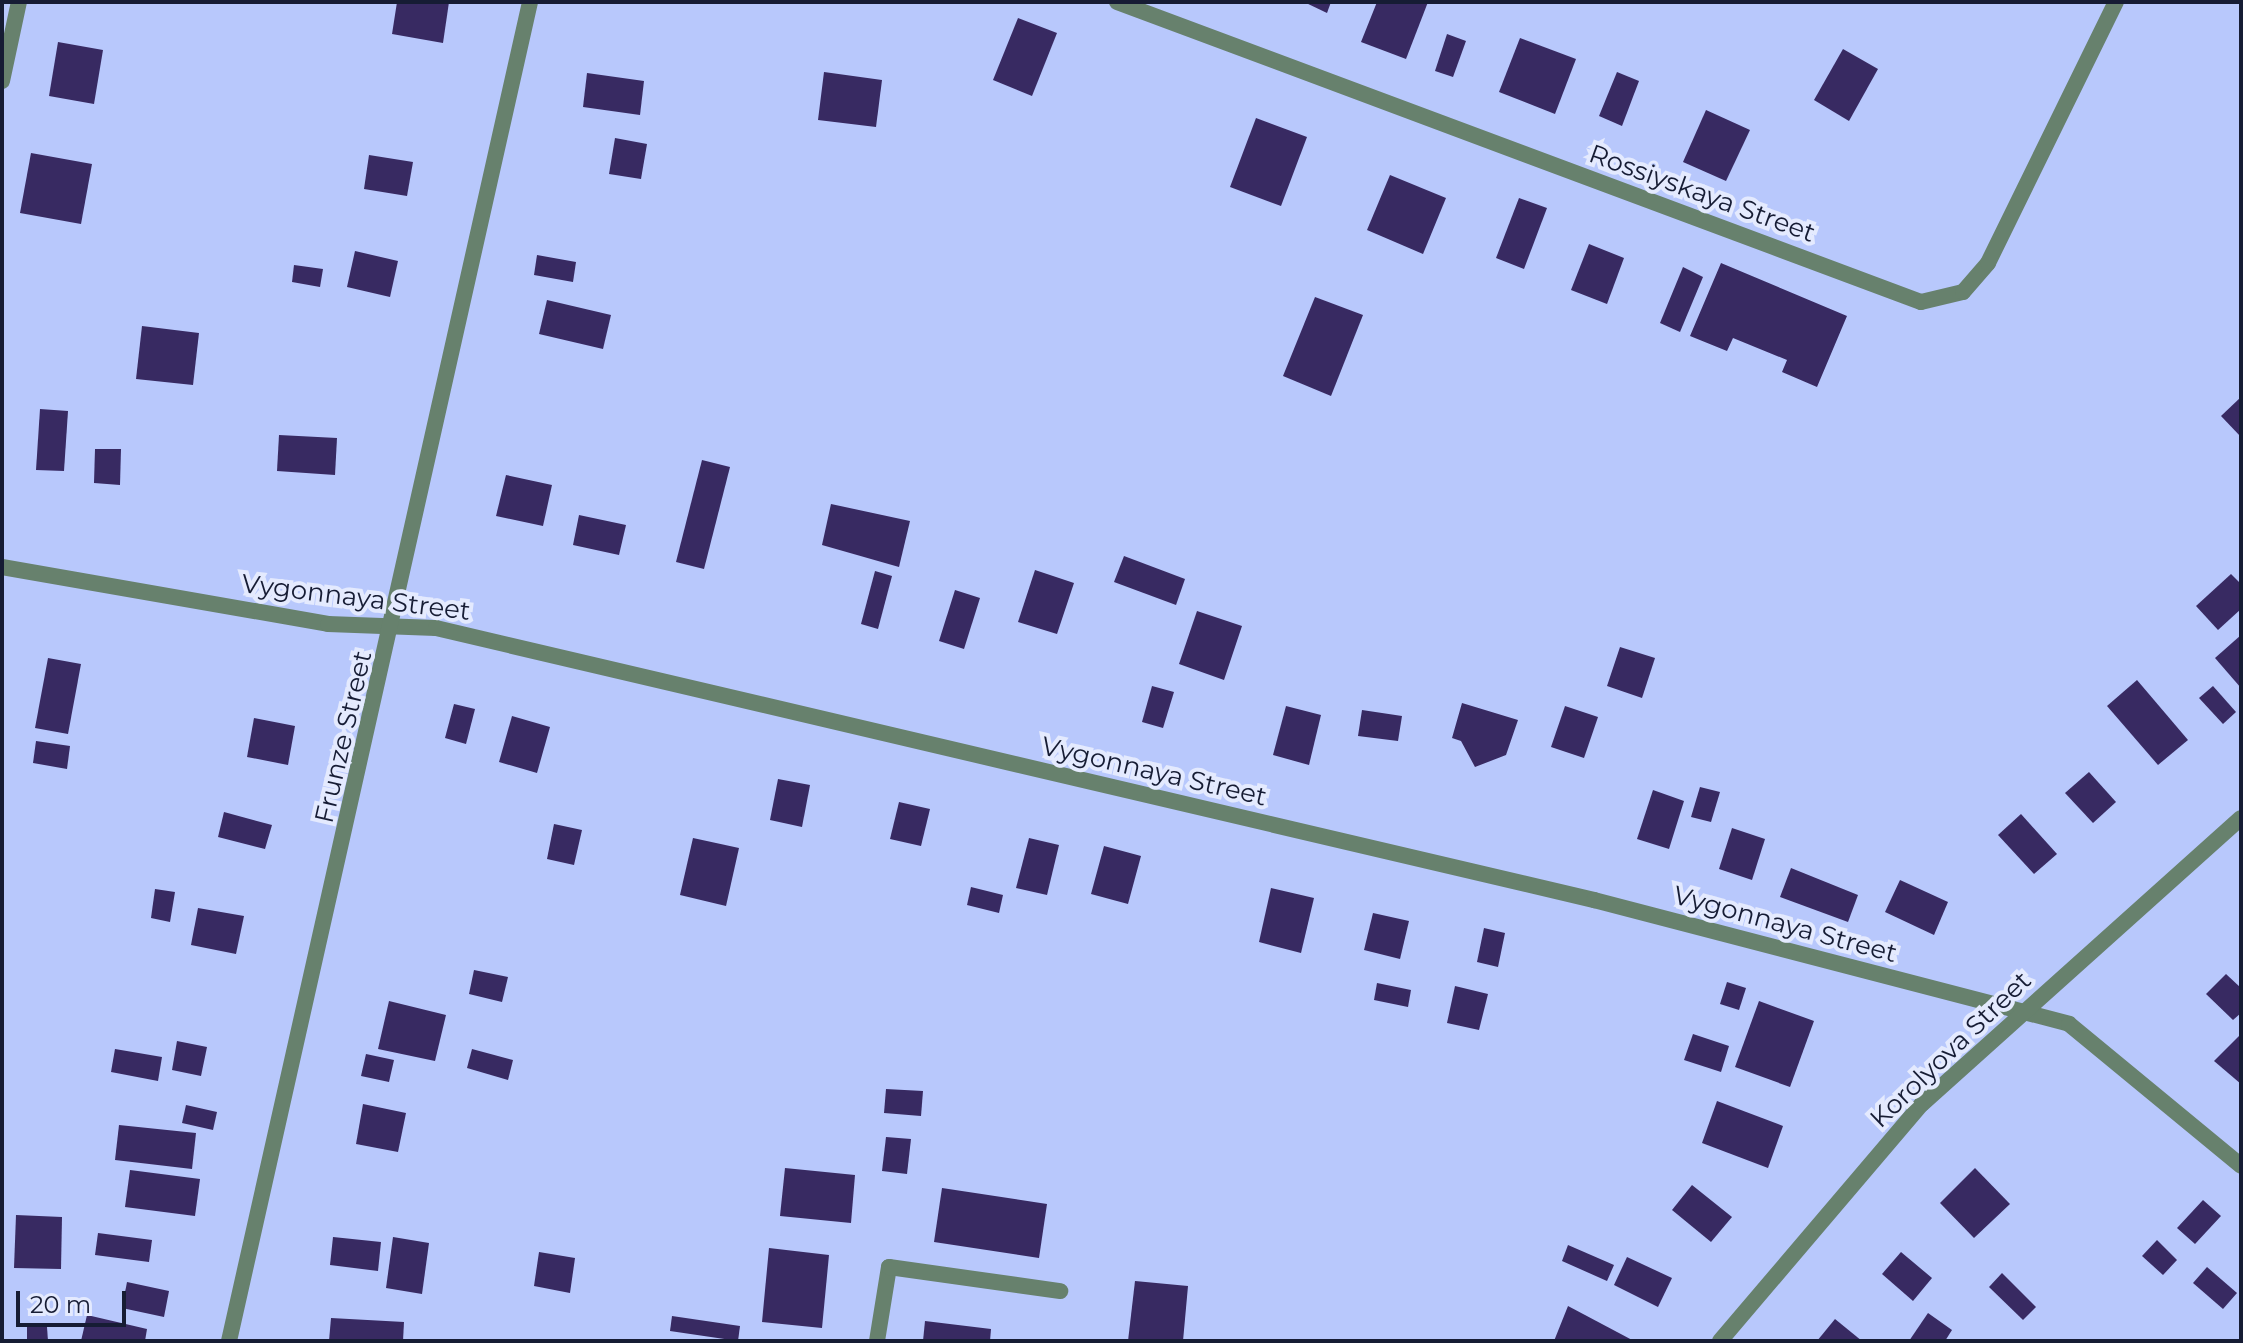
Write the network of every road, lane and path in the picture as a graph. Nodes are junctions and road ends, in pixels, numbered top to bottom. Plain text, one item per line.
1 (19, 2) edge
2 (530, 2) edge
3 (1117, 2) edge
4 (2116, 2) edge
5 (2, 81) edge
6 (2, 567) edge
7 (395, 624) junction
8 (2241, 818) edge
9 (2021, 1012) junction
10 (2241, 1166) edge
11 (1060, 1291) dead end
12 (229, 1341) edge
13 (877, 1341) edge
14 (1720, 1341) edge

1 - 5 street
2 - 7 street, Frunze Street
3 - 4 street, Rossiyskaya Street
6 - 7 street, Vygonnaya Street
7 - 9 street, Vygonnaya Street
7 - 12 street, Frunze Street
8 - 9 street, Korolyova Street
9 - 10 street, Vygonnaya Street
9 - 14 street, Korolyova Street
11 - 13 street

